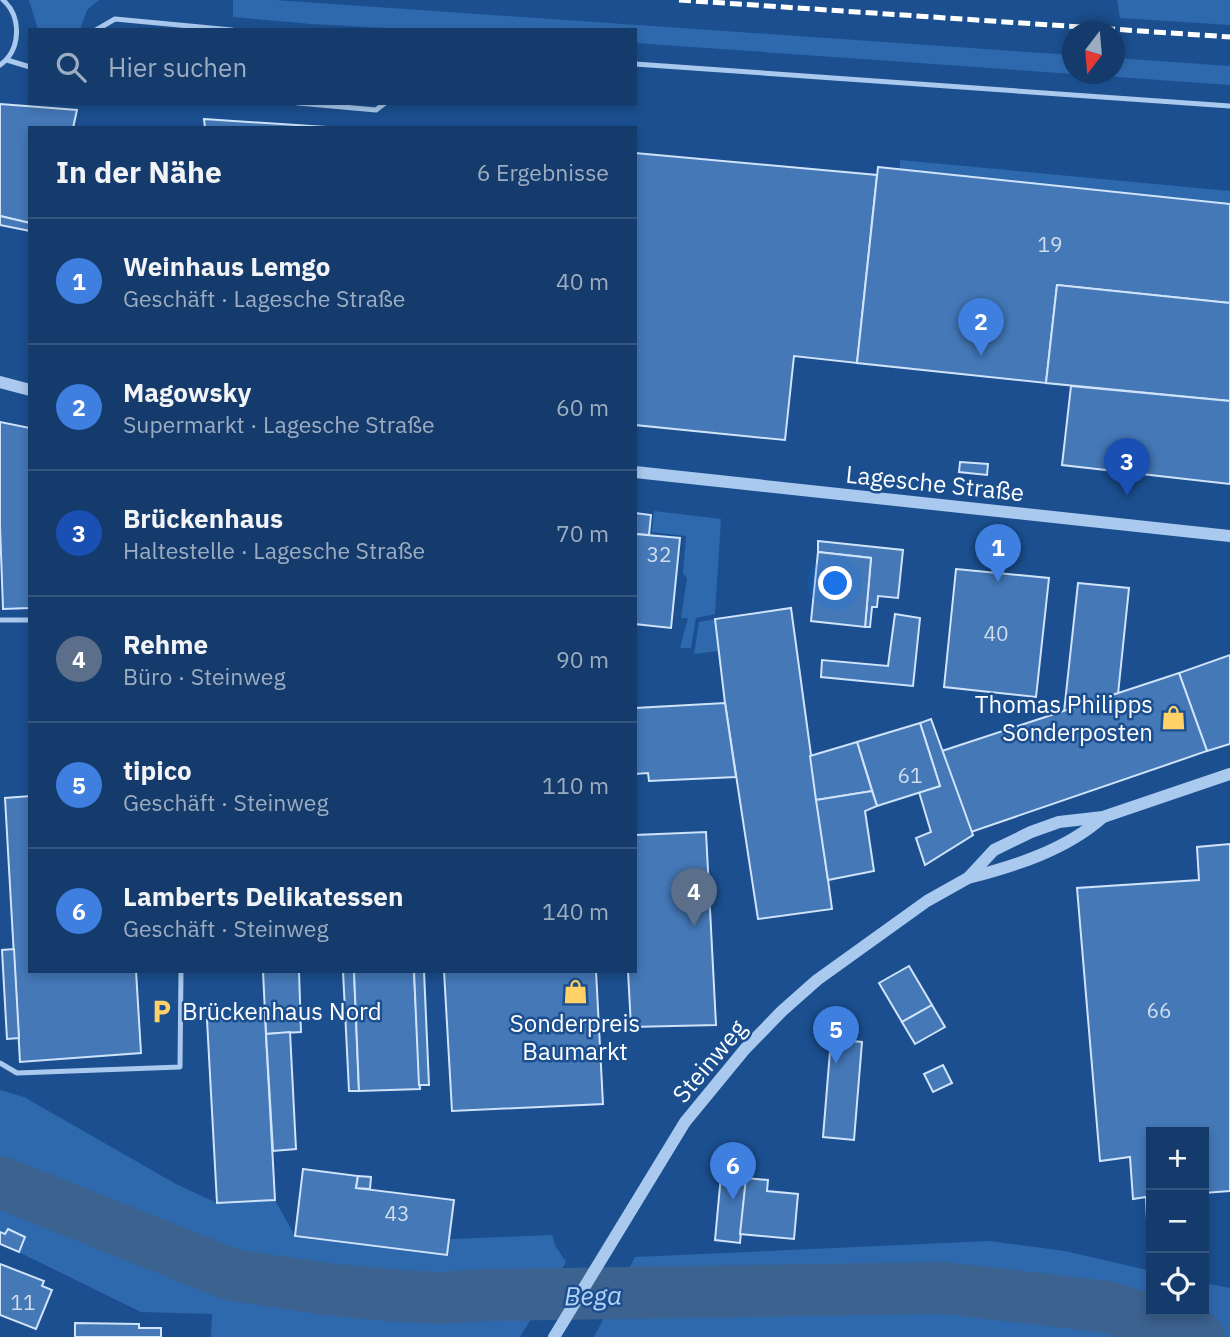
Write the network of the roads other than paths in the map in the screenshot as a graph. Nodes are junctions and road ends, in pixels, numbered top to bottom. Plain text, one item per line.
1 (3, 0) edge
2 (99, 28) edge
3 (211, 28) edge
4 (7, 60) junction
5 (637, 64) edge
6 (0, 65) edge
7 (28, 66) edge
8 (320, 105) edge
9 (382, 105) edge
10 (1230, 106) edge
11 (0, 382) edge
12 (28, 389) edge
13 (637, 472) edge
14 (1230, 536) edge
15 (0, 620) edge
16 (28, 620) edge
17 (1230, 774) edge
18 (1103, 817) junction
19 (968, 878) junction
20 (181, 973) edge
21 (0, 1063) edge
22 (554, 1337) edge

1 - 4 lane
2 - 3 lane
4 - 6 lane
4 - 7 lane
5 - 10 lane
8 - 9 lane
11 - 12 street
13 - 14 street, Lagesche Straße
15 - 16 lane
17 - 18 street, Steinweg
18 - 19 street, Steinweg
18 - 19 street, Steinweg
19 - 22 street, Steinweg
20 - 21 lane

